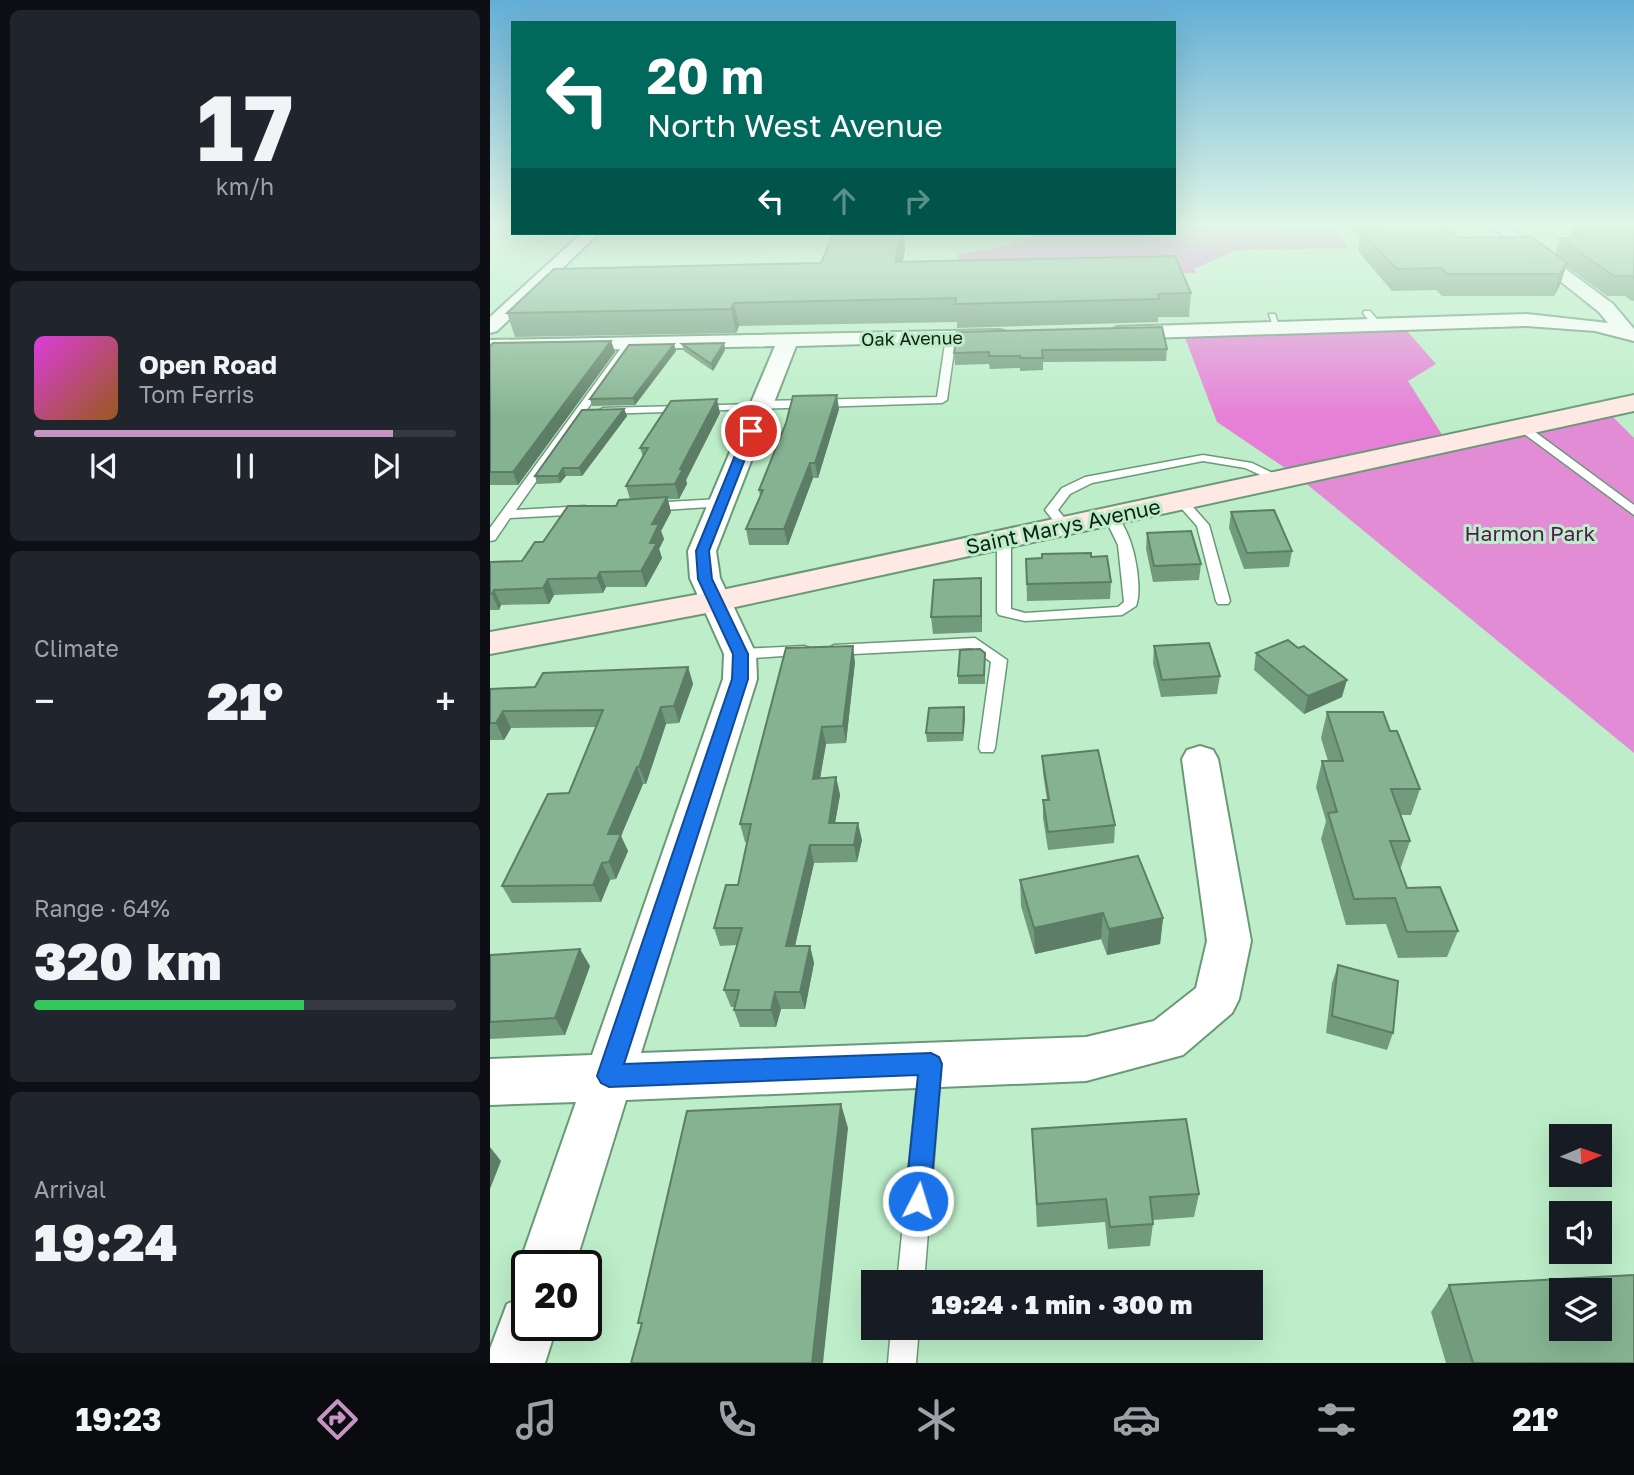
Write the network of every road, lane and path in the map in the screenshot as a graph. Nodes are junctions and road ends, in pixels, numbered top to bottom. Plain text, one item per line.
1 (530, 290) edge
2 (1582, 290) edge
3 (490, 327) edge
4 (1101, 333) edge
5 (1630, 333) edge
6 (1019, 335) edge
7 (951, 337) junction
8 (789, 340) junction
9 (629, 344) junction
10 (490, 346) edge
11 (1634, 403) edge
12 (762, 405) junction
13 (580, 412) junction
14 (1522, 428) junction
15 (1279, 480) junction
16 (1181, 501) junction
17 (720, 503) junction
18 (640, 507) edge
19 (600, 509) edge
20 (1634, 510) edge
21 (507, 514) junction
22 (1110, 516) junction
23 (1065, 526) junction
24 (490, 537) edge
25 (1004, 539) junction
26 (717, 601) junction
27 (1223, 601) dead end
28 (491, 644) edge
29 (740, 654) junction
30 (987, 748) dead end
31 (1200, 759) dead end
32 (931, 1064) junction
33 (609, 1076) junction
34 (490, 1082) edge
35 (552, 1250) edge
36 (911, 1270) edge
37 (904, 1340) edge
38 (523, 1341) edge
39 (515, 1363) edge
40 (902, 1363) edge

1 - 3 street
2 - 5 street
4 - 5 street
6 - 7 street, Oak Avenue
7 - 8 street, Oak Avenue
7 - 12 lane
8 - 9 street, Oak Avenue
8 - 12 street
9 - 10 street, Oak Avenue
9 - 13 lane
11 - 14 main road, Saint Marys Avenue
12 - 13 lane
12 - 17 street
13 - 21 lane
14 - 15 main road, Saint Marys Avenue
14 - 20 lane
15 - 16 main road, Saint Marys Avenue
15 - 23 lane
16 - 22 main road, Saint Marys Avenue
16 - 27 lane
17 - 18 lane
17 - 26 street
19 - 21 lane
21 - 24 lane
22 - 23 main road, Saint Marys Avenue
22 - 25 lane
23 - 25 main road, Saint Marys Avenue
25 - 26 main road, Saint Marys Avenue
26 - 28 main road, Saint Marys Avenue
26 - 29 street
29 - 30 lane
29 - 33 street
31 - 32 street
32 - 33 street
32 - 36 lane
33 - 34 street
33 - 35 street
37 - 40 lane
38 - 39 street

